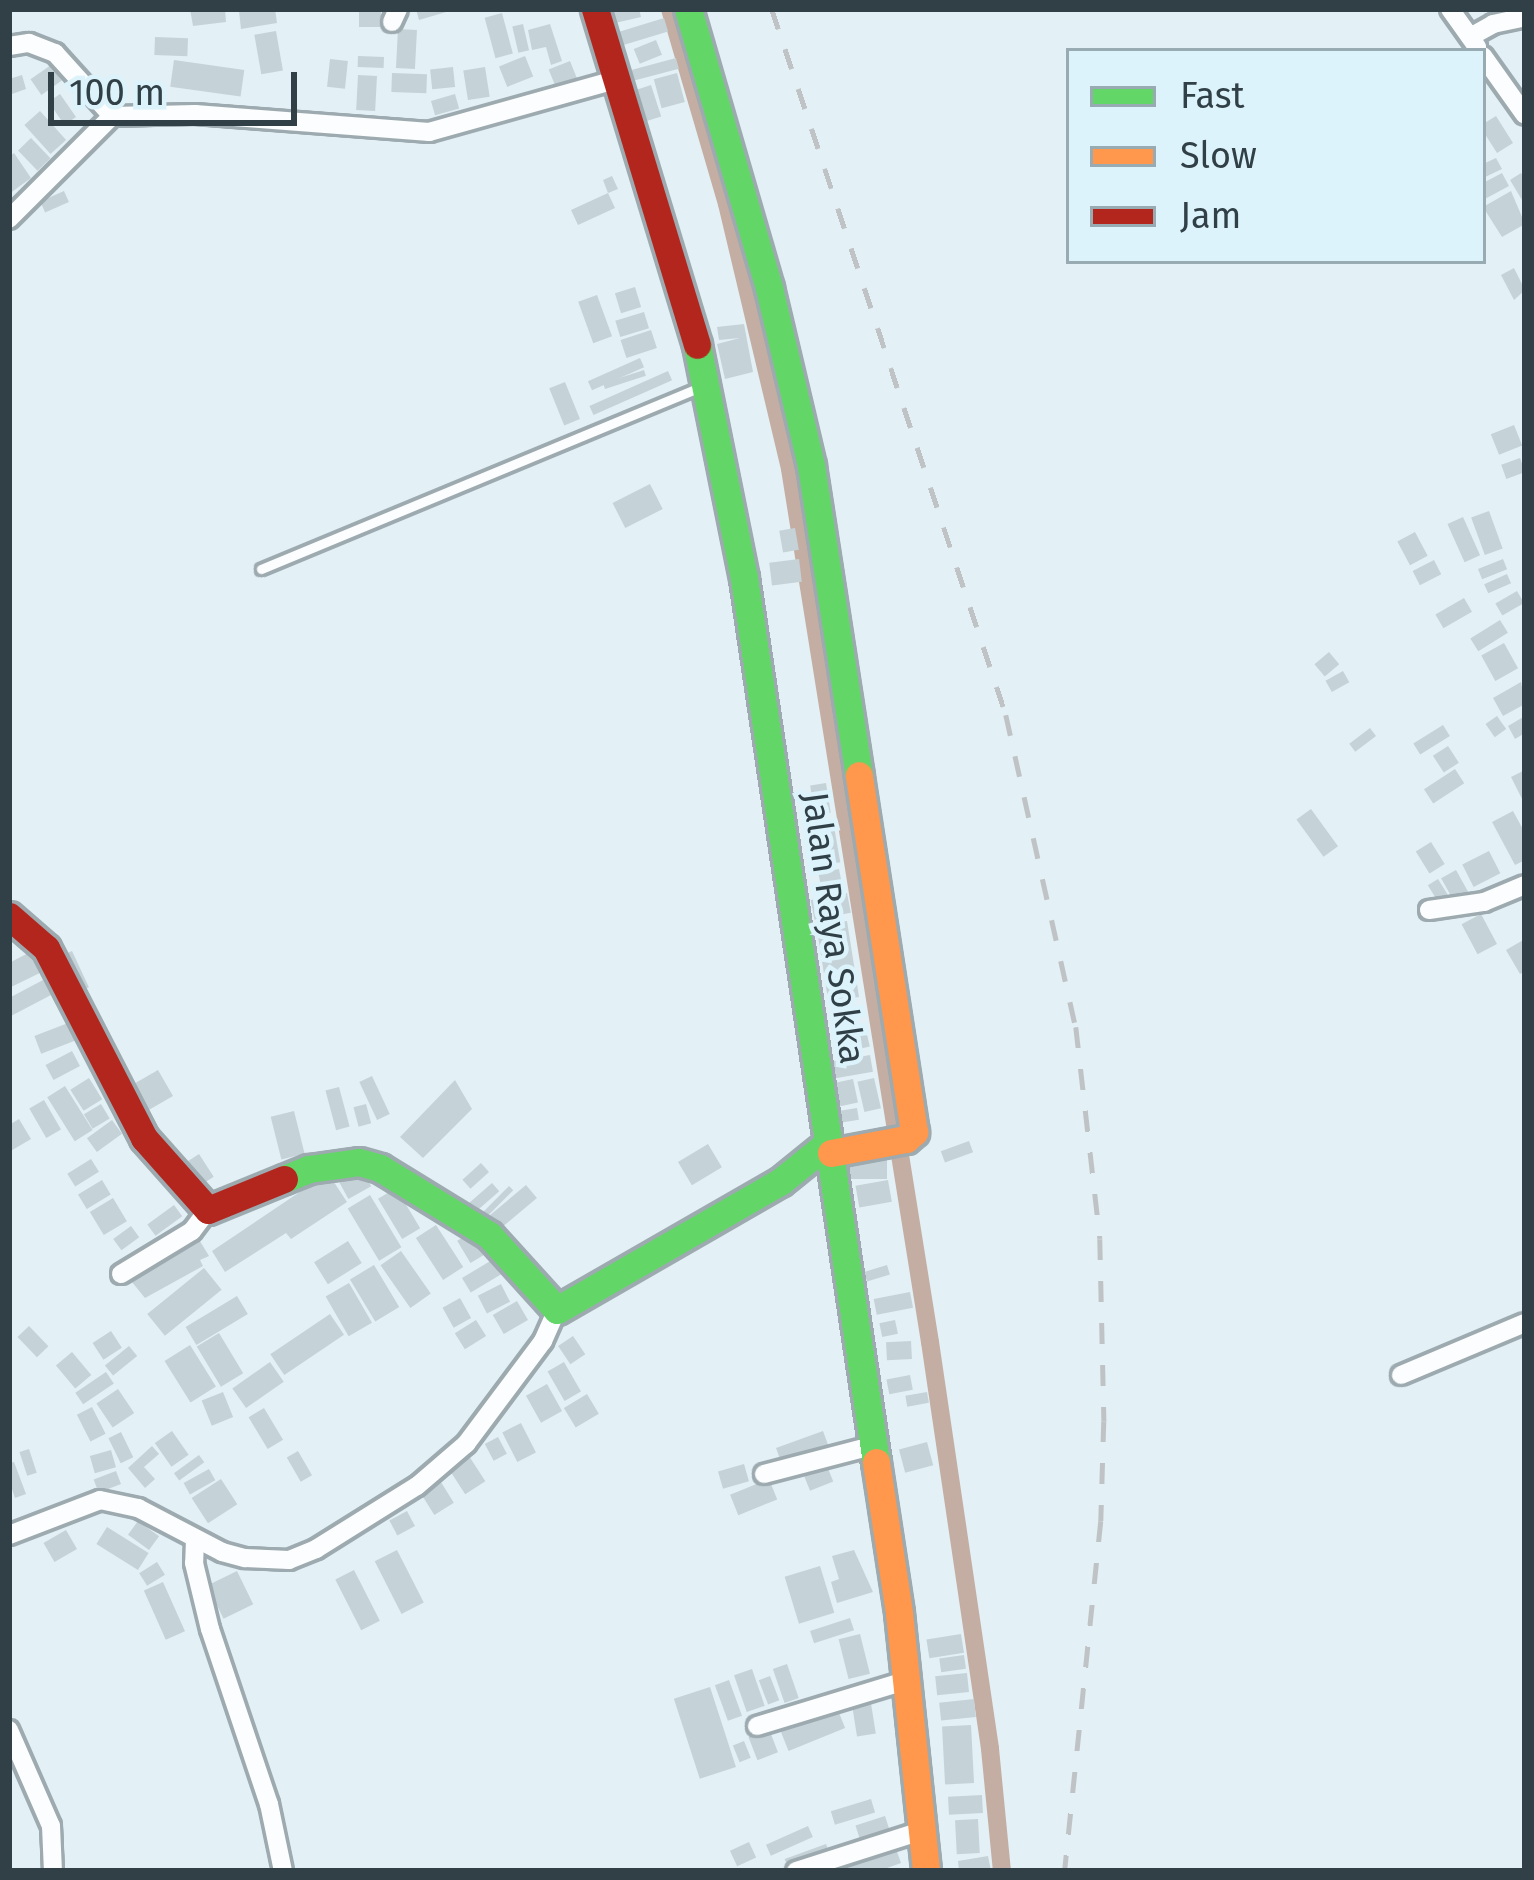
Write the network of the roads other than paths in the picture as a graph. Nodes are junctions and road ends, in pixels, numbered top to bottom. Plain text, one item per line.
1 (596, 9) edge
2 (688, 9) edge
3 (1450, 9) edge
4 (1525, 17) edge
5 (9, 46) edge
6 (1478, 48) edge
7 (1486, 59) edge
8 (619, 79) junction
9 (1525, 115) edge
10 (112, 116) junction
11 (9, 219) edge
12 (705, 385) junction
13 (261, 568) dead end
14 (1525, 884) edge
15 (1429, 910) dead end
16 (9, 916) edge
17 (829, 1148) junction
18 (208, 1210) junction
19 (121, 1274) dead end
20 (557, 1310) junction
21 (1525, 1323) edge
22 (1401, 1375) dead end
23 (874, 1445) junction
24 (764, 1474) dead end
25 (9, 1535) edge
26 (195, 1539) junction
27 (908, 1680) junction
28 (757, 1726) dead end
29 (9, 1730) edge
30 (921, 1831) junction
31 (53, 1871) edge
32 (283, 1871) edge
33 (796, 1871) edge
34 (926, 1871) edge

1 - 8 street, Jalan Raya Sokka
2 - 17 street
3 - 6 street
4 - 6 street
5 - 10 street
7 - 9 street
8 - 10 street
8 - 12 street, Jalan Raya Sokka
10 - 11 street
12 - 13 lane
12 - 17 street, Jalan Raya Sokka
14 - 15 street
16 - 18 street
17 - 20 street
17 - 23 street, Jalan Raya Sokka
18 - 19 street
18 - 20 street
20 - 26 street
21 - 22 street
23 - 24 street
23 - 27 street, Jalan Raya Sokka
25 - 26 street
26 - 32 street
27 - 28 street
27 - 30 street, Jalan Raya Sokka
29 - 31 street
30 - 33 street
30 - 34 street, Jalan Raya Sokka

